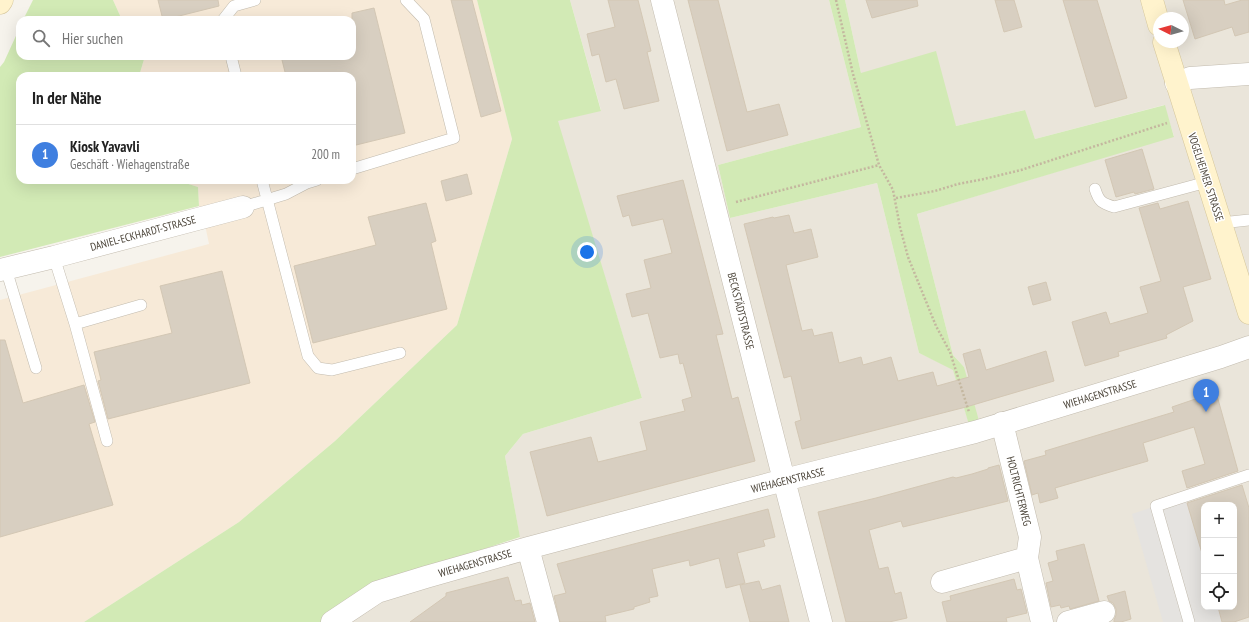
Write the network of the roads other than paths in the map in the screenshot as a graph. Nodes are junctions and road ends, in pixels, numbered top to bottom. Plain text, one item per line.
1 (2, 0) edge
2 (255, 0) edge
3 (406, 0) edge
4 (662, 0) edge
5 (1152, 0) edge
6 (0, 4) edge
7 (1155, 12) edge
8 (226, 16) edge
9 (1166, 48) edge
10 (231, 60) edge
11 (235, 72) edge
12 (1249, 74) edge
13 (1176, 83) junction
14 (356, 168) edge
15 (1207, 182) junction
16 (263, 184) edge
17 (305, 184) edge
18 (1095, 189) dead end
19 (267, 200) junction
20 (243, 207) joint
21 (1249, 220) edge
22 (1221, 223) junction
23 (54, 257) junction
24 (3, 269) edge
25 (141, 304) dead end
26 (1249, 312) edge
27 (75, 324) junction
28 (1249, 347) edge
29 (400, 353) dead end
30 (36, 368) dead end
31 (1002, 423) junction
32 (107, 441) dead end
33 (1249, 475) edge
34 (784, 480) junction
35 (528, 548) junction
36 (1027, 558) junction
37 (942, 582) dead end
38 (1104, 612) dead end
39 (332, 622) edge
40 (548, 622) edge
41 (821, 622) edge
42 (1042, 622) edge
43 (1068, 622) edge
44 (1189, 622) edge

1 - 6 main road
2 - 8 lane
3 - 14 lane
4 - 34 street, BECKSTÄDTSTRASSE
5 - 7 main road
9 - 13 main road, VOGELHEIMER STRASSE
10 - 11 lane
12 - 13 street
13 - 15 main road, VOGELHEIMER STRASSE
15 - 18 lane
15 - 22 main road, VOGELHEIMER STRASSE
16 - 19 lane
17 - 19 lane, DANIEL-ECKHARDT-STRASSE
19 - 20 lane, DANIEL-ECKHARDT-STRASSE
19 - 29 lane
20 - 23 street, DANIEL-ECKHARDT-STRASSE
21 - 22 lane
22 - 26 main road, VOGELHEIMER STRASSE
23 - 24 street, DANIEL-ECKHARDT-STRASSE
23 - 27 lane
24 - 30 lane
25 - 27 lane
27 - 32 lane
28 - 31 street, WIEHAGENSTRASSE
31 - 34 street, WIEHAGENSTRASSE
31 - 36 street, HOLTRICHTERWEG
33 - 44 lane
34 - 35 street, WIEHAGENSTRASSE
34 - 41 street, BECKSTÄDTSTRASSE
35 - 39 street, WIEHAGENSTRASSE
35 - 40 street
36 - 37 street
36 - 42 street, HOLTRICHTERWEG
38 - 43 street

